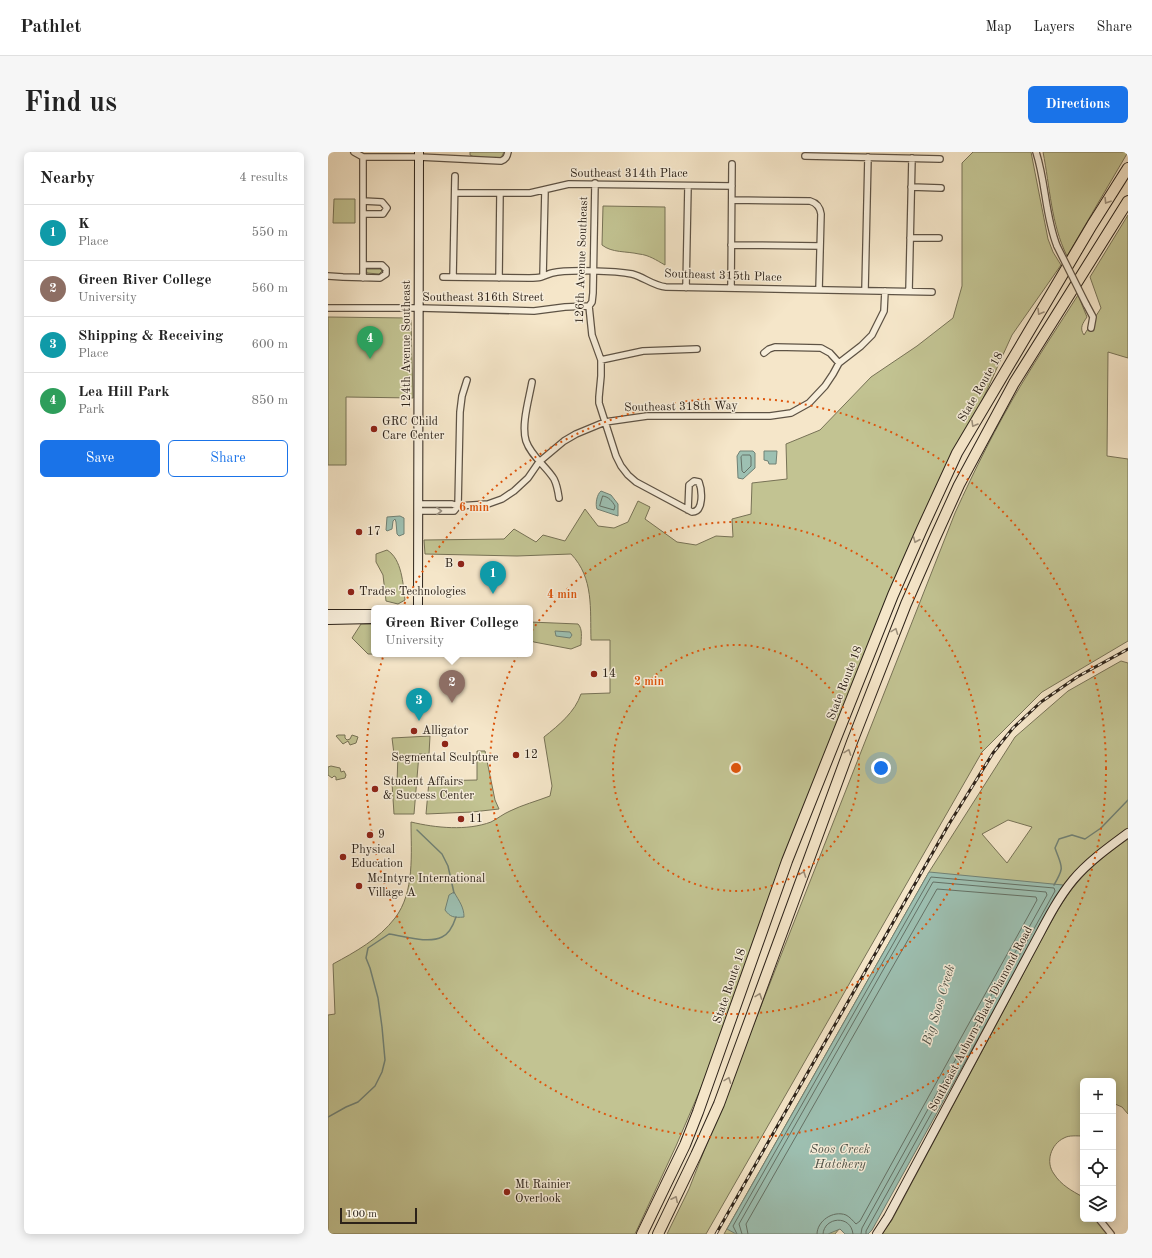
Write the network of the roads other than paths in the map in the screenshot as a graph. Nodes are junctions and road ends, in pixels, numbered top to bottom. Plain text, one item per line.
1 (354, 152) edge
2 (508, 152) edge
3 (1036, 152) edge
4 (419, 155) edge
5 (805, 156) dead end
6 (363, 157) junction
7 (868, 157) junction
8 (912, 158) junction
9 (940, 159) dead end
10 (732, 164) dead end
11 (1128, 168) edge
12 (455, 176) dead end
13 (596, 183) junction
14 (688, 186) junction
15 (732, 186) junction
16 (911, 187) junction
17 (941, 188) dead end
18 (545, 190) junction
19 (455, 193) junction
20 (500, 194) junction
21 (732, 200) junction
22 (363, 201) junction
23 (1128, 201) edge
24 (363, 214) junction
25 (910, 238) junction
26 (939, 238) dead end
27 (731, 245) junction
28 (820, 246) junction
29 (363, 265) junction
30 (594, 272) junction
31 (328, 276) edge
32 (543, 276) junction
33 (443, 277) dead end
34 (363, 278) junction
35 (453, 278) junction
36 (499, 278) junction
37 (686, 288) junction
38 (731, 288) junction
39 (819, 290) junction
40 (865, 290) junction
41 (885, 291) junction
42 (909, 291) junction
43 (932, 292) dead end
44 (589, 306) junction
45 (328, 308) edge
46 (418, 308) junction
47 (1091, 328) dead end
48 (697, 349) dead end
49 (764, 353) dead end
50 (601, 360) junction
51 (839, 363) junction
52 (467, 380) dead end
53 (532, 382) dead end
54 (604, 422) junction
55 (540, 462) junction
56 (559, 498) dead end
57 (458, 506) junction
58 (418, 507) junction
59 (688, 510) junction
60 (418, 605) edge
61 (328, 614) edge
62 (371, 614) edge
63 (371, 619) edge
64 (328, 620) edge
65 (1128, 833) edge
66 (1101, 1222) edge
67 (642, 1234) edge
68 (658, 1234) edge
69 (876, 1234) edge
70 (1111, 1234) edge

1 - 6 street
2 - 4 street
3 - 47 street, bridge
4 - 6 street
4 - 46 street, 124th Avenue Southeast
5 - 7 street
6 - 22 street
7 - 8 street
7 - 40 street
8 - 9 street
8 - 16 street
10 - 15 street
11 -> 67 highway, State Route 18
12 - 19 street
13 - 14 street, Southeast 314th Place
13 - 18 street, Southeast 314th Place
13 - 30 street, 126th Avenue Southeast
14 - 15 street, Southeast 314th Place
14 - 37 street
15 - 21 street
16 - 17 street
16 - 25 street
18 - 20 street, Southeast 314th Place
18 - 32 street
19 - 20 street, Southeast 314th Place
19 - 35 street
20 - 36 street
21 - 27 street
21 - 28 street
22 - 24 street
22 - 24 street
68 -> 23 highway
24 - 29 street
25 - 26 street
25 - 42 street
27 - 28 street
27 - 38 street
28 - 39 street
29 - 34 street
29 - 34 street
30 - 32 street, Southeast 315th Place
30 - 37 street, Southeast 315th Place
30 - 44 street, 126th Avenue Southeast
31 - 34 street
32 - 36 street, Southeast 315th Place
33 - 35 street, Southeast 315th Place
35 - 36 street, Southeast 315th Place
37 - 38 street, Southeast 315th Place
38 - 39 street, Southeast 315th Place
39 - 40 street, Southeast 315th Place
40 - 41 street, Southeast 315th Place
41 - 42 street, Southeast 315th Place
41 - 51 street
42 - 43 street, Southeast 315th Place
44 - 46 street, Southeast 316th Street
44 - 50 street, 126th Avenue Southeast
45 - 46 street, Southeast 316th Street
46 - 58 street, 124th Avenue Southeast
48 - 50 street
49 - 51 street
50 - 54 street, 126th Avenue Southeast
51 - 54 street, Southeast 318th Way
52 - 57 street
53 - 55 street
54 - 55 street, Southeast 318th Way
54 - 59 street, 126th Avenue Southeast
55 - 56 street
55 - 57 street, Southeast 318th Way
57 - 58 street, Southeast 318th Way
58 - 60 street, 124th Avenue Southeast
59 - 59 street
61 - 62 street
63 - 64 street
65 - 69 street, Southeast Auburn-Black Diamond Road
66 - 70 street

